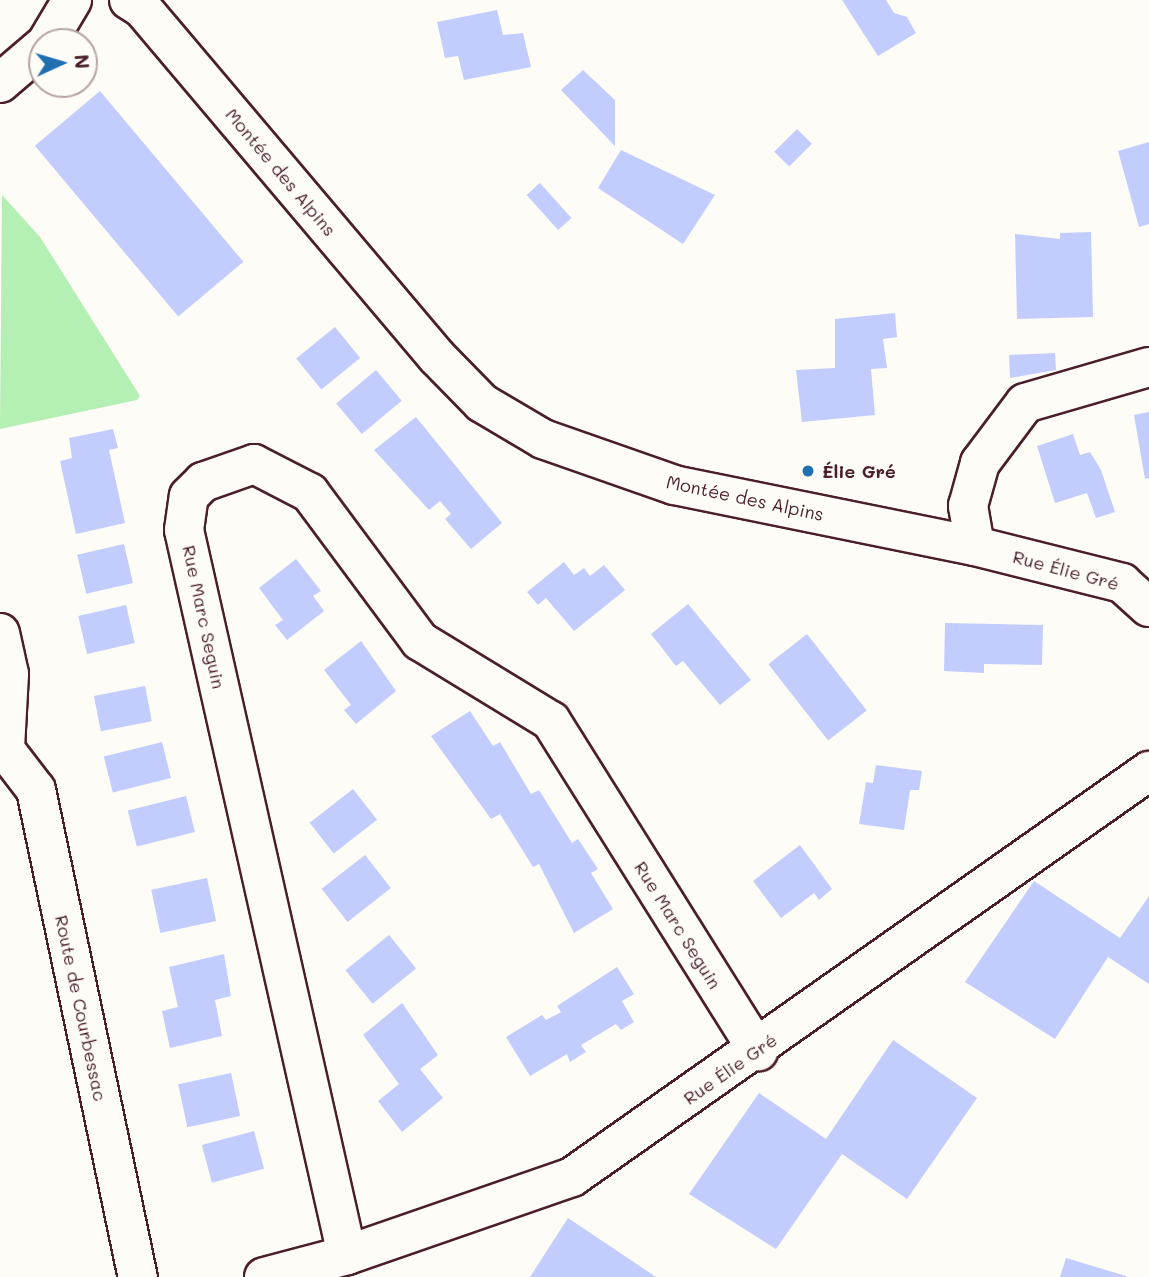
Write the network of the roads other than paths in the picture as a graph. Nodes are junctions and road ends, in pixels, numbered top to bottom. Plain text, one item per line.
1 (72, 0) edge
2 (129, 0) edge
3 (55, 28) edge
4 (28, 59) edge
5 (0, 83) edge
6 (1149, 367) edge
7 (975, 545) junction
8 (1149, 607) edge
9 (0, 633) edge
10 (3, 745) edge
11 (1149, 771) edge
12 (758, 1051) junction
13 (346, 1255) junction
14 (138, 1277) edge
15 (264, 1277) edge

1 - 3 street
2 - 7 street, Montée des Alpins
4 - 5 street
6 - 7 street
7 - 8 street, Rue Élie Gré
9 - 10 street
10 - 14 street, Route de Courbessac
11 - 12 street, Rue Élie Gré
12 - 13 street, Rue Élie Gré
12 - 13 street, Rue Marc Seguin
13 - 15 street, Rue Élie Gré

